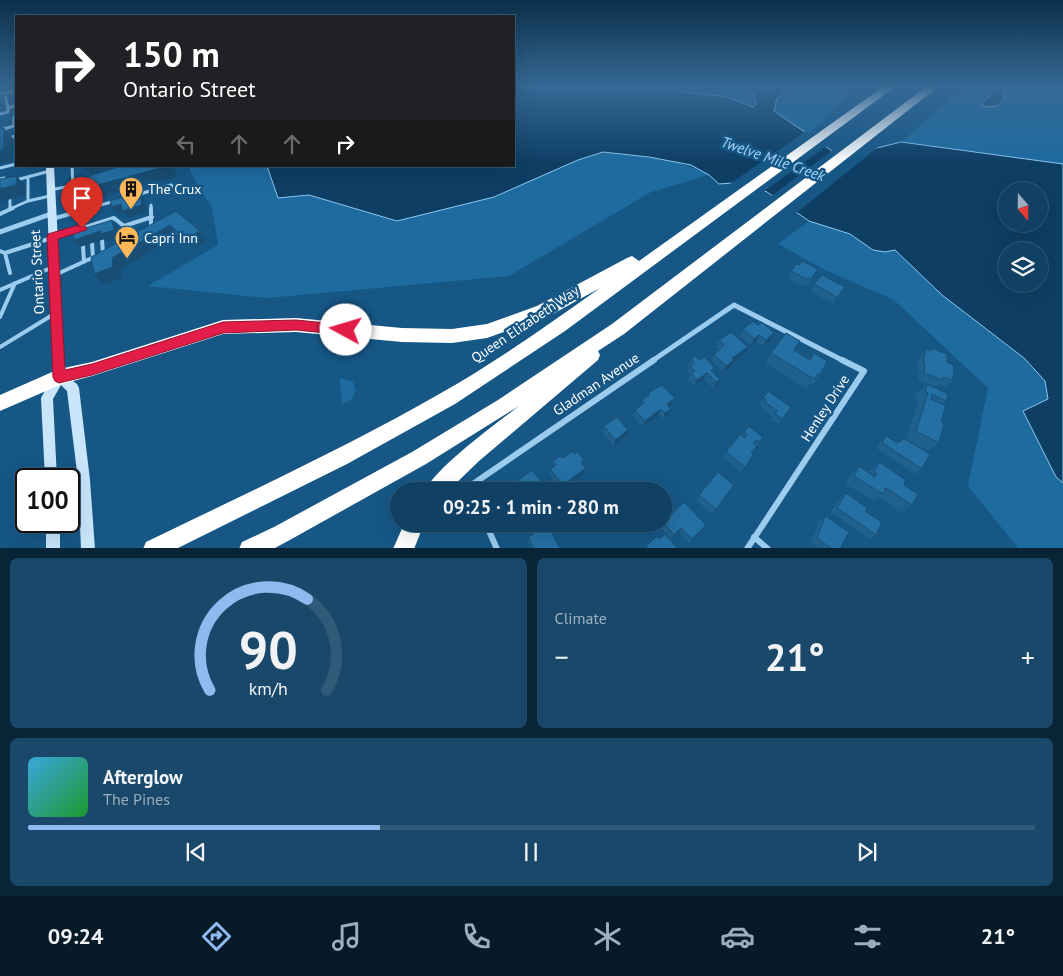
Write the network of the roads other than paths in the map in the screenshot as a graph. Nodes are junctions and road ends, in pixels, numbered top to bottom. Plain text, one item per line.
1 (856, 112) edge
2 (902, 112) edge
3 (14, 117) dead end
4 (0, 130) edge
5 (15, 136) edge
6 (0, 140) edge
7 (15, 164) edge
8 (72, 167) edge
9 (0, 168) edge
10 (50, 168) edge
11 (28, 177) junction
12 (0, 179) edge
13 (94, 182) edge
14 (73, 186) junction
15 (178, 191) dead end
16 (50, 193) junction
17 (127, 198) edge
18 (10, 200) dead end
19 (118, 200) edge
20 (28, 201) junction
21 (151, 205) dead end
22 (10, 210) junction
23 (0, 214) edge
24 (711, 215) junction
25 (51, 217) junction
26 (152, 217) junction
27 (82, 228) junction
28 (144, 230) edge
29 (0, 232) edge
30 (82, 233) edge
31 (52, 237) junction
32 (102, 240) edge
33 (92, 243) dead end
34 (83, 246) dead end
35 (112, 248) edge
36 (0, 251) edge
37 (5, 252) junction
38 (104, 252) junction
39 (93, 257) junction
40 (84, 262) junction
41 (54, 271) junction
42 (10, 273) dead end
43 (16, 283) junction
44 (0, 290) edge
45 (742, 309) joint
46 (56, 313) junction
47 (0, 317) edge
48 (618, 329) junction
49 (0, 347) edge
50 (59, 377) junction
51 (0, 402) edge
52 (50, 468) edge
53 (443, 482) edge
54 (476, 482) edge
55 (411, 532) edge
56 (490, 532) edge
57 (53, 533) edge
58 (754, 537) junction
59 (53, 548) edge
60 (88, 548) edge
61 (153, 548) edge
62 (249, 548) edge
63 (404, 548) edge
64 (497, 548) edge
65 (747, 548) edge
66 (768, 548) edge

1 - 24 highway, Queen Elizabeth Way
2 - 48 highway
3 - 4 lane
5 - 6 lane
7 - 9 lane
8 - 14 lane
10 - 11 lane
10 - 16 main road, Ontario Street
11 - 12 lane
11 - 20 lane
13 - 14 lane
14 - 16 lane
15 - 17 lane
16 - 20 lane
16 - 25 main road, Ontario Street
18 - 22 lane
19 - 25 lane
20 - 22 lane
21 - 26 lane
22 - 23 lane
24 - 50 highway
24 - 61 highway, Queen Elizabeth Way
25 - 29 street
25 - 31 main road, Ontario Street
26 - 27 lane
26 - 28 lane
27 - 30 lane
27 - 31 lane
31 - 37 lane
31 - 41 main road, Ontario Street
32 - 38 lane
33 - 39 lane
34 - 40 lane
35 - 38 lane
36 - 37 lane
37 - 42 lane
38 - 39 lane
39 - 40 lane
40 - 41 lane
41 - 43 lane
41 - 46 main road, Ontario Street
43 - 44 lane
43 - 47 lane
45 - 54 street, Gladman Avenue
45 - 58 street, Henley Drive
46 - 49 lane
46 - 50 main road, Ontario Street
48 - 53 highway
48 - 62 highway
50 - 51 highway
50 - 52 main road
50 - 60 main road
55 - 63 highway
56 - 64 street
57 - 59 main road
58 - 65 street, Henley Drive
58 - 66 street

